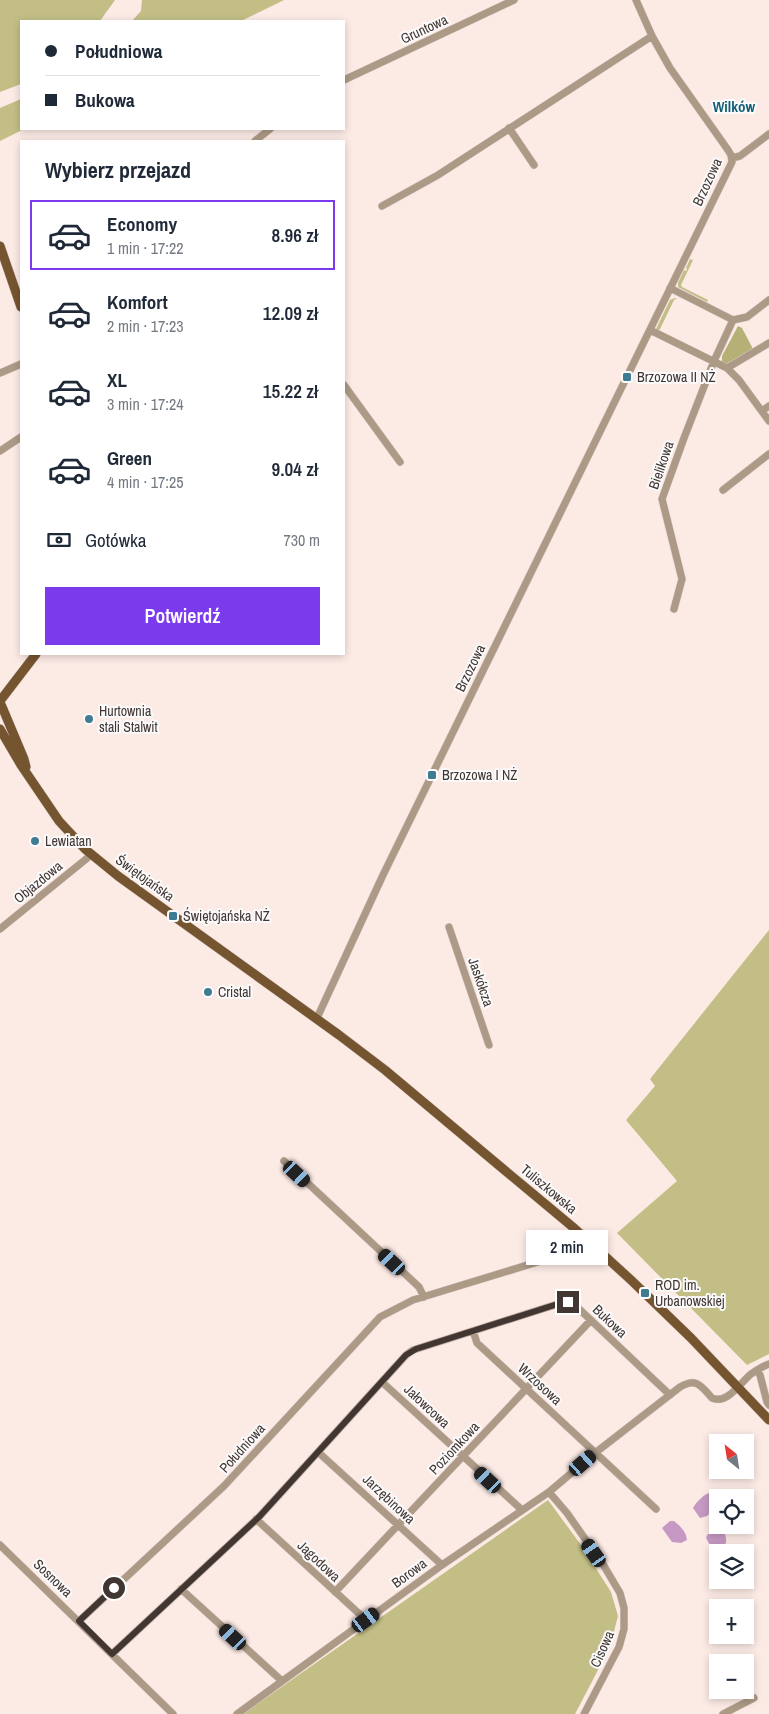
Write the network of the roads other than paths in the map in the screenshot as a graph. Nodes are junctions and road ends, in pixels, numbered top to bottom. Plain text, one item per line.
1 (514, 0) edge
2 (636, 0) edge
3 (652, 36) junction
4 (345, 80) edge
5 (509, 128) junction
6 (269, 130) edge
7 (769, 134) edge
8 (256, 140) edge
9 (732, 158) junction
10 (534, 165) dead end
11 (382, 206) dead end
12 (0, 246) edge
13 (670, 288) junction
14 (769, 300) edge
15 (20, 304) edge
16 (734, 320) junction
17 (650, 330) junction
18 (769, 342) edge
19 (714, 361) junction
20 (20, 364) edge
21 (727, 368) junction
22 (0, 373) edge
23 (345, 385) edge
24 (769, 406) edge
25 (762, 411) junction
26 (769, 421) edge
27 (20, 438) edge
28 (0, 451) edge
29 (769, 454) edge
30 (400, 462) dead end
31 (722, 490) dead end
32 (674, 609) dead end
33 (35, 655) edge
34 (0, 701) edge
35 (0, 729) edge
36 (27, 772) junction
37 (91, 855) junction
38 (449, 927) dead end
39 (0, 928) edge
40 (317, 1018) junction
41 (489, 1045) dead end
42 (284, 1161) dead end
43 (544, 1260) dead end
44 (424, 1297) junction
45 (591, 1320) junction
46 (473, 1331) junction
47 (769, 1364) edge
48 (757, 1370) junction
49 (382, 1382) junction
50 (738, 1387) junction
51 (526, 1389) junction
52 (670, 1395) junction
53 (769, 1405) edge
54 (769, 1420) edge
55 (318, 1452) junction
56 (595, 1452) junction
57 (463, 1456) junction
58 (549, 1492) junction
59 (656, 1509) dead end
60 (522, 1510) junction
61 (256, 1520) junction
62 (399, 1525) junction
63 (0, 1545) edge
64 (442, 1565) junction
65 (181, 1589) junction
66 (335, 1592) junction
67 (366, 1620) junction
68 (79, 1621) junction
69 (112, 1654) junction
70 (282, 1681) junction
71 (752, 1699) edge
72 (173, 1714) edge
73 (237, 1714) edge
74 (584, 1714) edge
75 (723, 1714) edge

1 - 4 street, Gruntowa
2 - 3 street, Brzozowa
3 - 5 street
3 - 9 street, Brzozowa
5 - 10 street
5 - 11 street
6 - 8 street
7 - 9 street
9 - 13 street, Brzozowa
12 - 15 main road
13 - 16 street
13 - 17 street, Brzozowa
14 - 16 street
16 - 19 street, Bielikowa
17 - 19 street
17 - 40 street, Brzozowa
18 - 21 street
19 - 21 street
19 - 32 street, Bielikowa
20 - 22 street
21 - 25 street
23 - 30 street
24 - 25 street
25 - 26 street
27 - 28 street
29 - 31 street
33 - 34 main road
34 - 36 main road, Świętojańska
35 - 36 main road, Świętojańska
36 - 37 main road, Świętojańska
37 - 39 street, Objazdowa
37 - 40 main road, Świętojańska
38 - 41 street, Jaskółcza
40 - 50 main road, Tuliszkowska
42 - 44 street
43 - 44 street, Południowa
44 - 68 street, Południowa
45 - 46 street, Bukowa
45 - 51 street, Poziomkowa
45 - 52 street, Bukowa
46 - 49 street, Bukowa
46 - 51 street, Wrzosowa
47 - 48 street
48 - 50 street
48 - 53 street
49 - 55 street, Bukowa
49 - 57 street, Jałowcowa
50 - 52 street, Borowa
50 - 54 main road, Tuliszkowska
51 - 56 street, Wrzosowa
51 - 57 street, Poziomkowa
52 - 56 street, Borowa
55 - 61 street, Bukowa
55 - 62 street, Jarzębinowa
56 - 58 street, Borowa
56 - 59 street
57 - 60 street, Jałowcowa
57 - 62 street, Poziomkowa
58 - 60 street, Borowa
58 - 74 street, Cisowa
60 - 64 street, Borowa
61 - 65 street, Bukowa
61 - 66 street, Jagodowa
62 - 64 street, Jarzębinowa
62 - 66 street, Poziomkowa
63 - 68 street, Sosnowa
64 - 67 street, Borowa
65 - 69 street, Bukowa
65 - 70 street
66 - 67 street, Jagodowa
67 - 70 street, Borowa
68 - 69 street, Sosnowa
69 - 72 street, Sosnowa
70 - 73 street, Borowa
71 - 75 street

